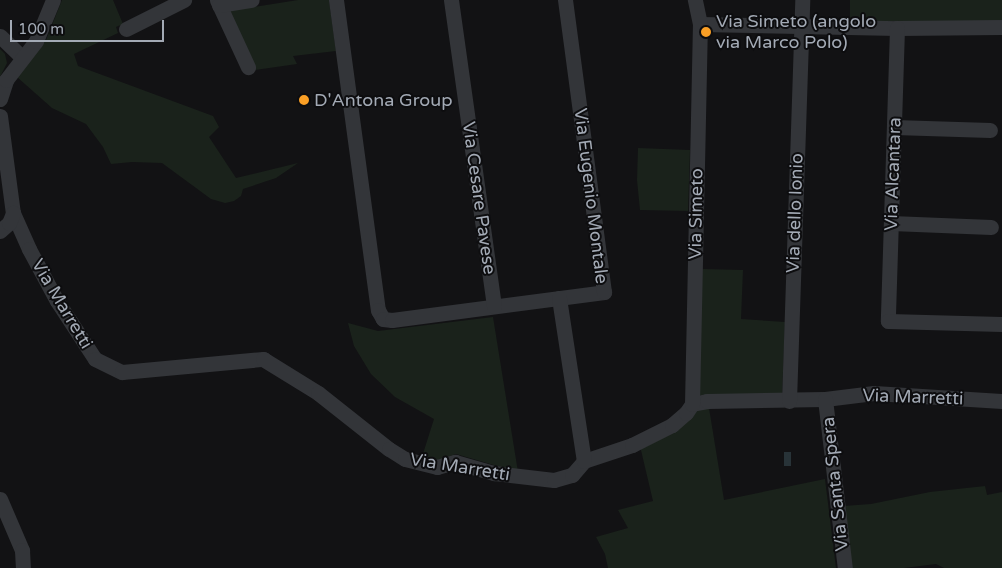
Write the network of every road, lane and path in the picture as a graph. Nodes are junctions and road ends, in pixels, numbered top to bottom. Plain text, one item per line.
1 (53, 0) edge
2 (184, 0) edge
3 (252, 0) edge
4 (336, 0) edge
5 (451, 0) edge
6 (565, 0) edge
7 (696, 0) edge
8 (802, 0) edge
9 (218, 2) edge
10 (700, 24) junction
11 (802, 26) junction
12 (1002, 27) edge
13 (897, 28) junction
14 (126, 29) dead end
15 (0, 36) edge
16 (22, 58) junction
17 (248, 66) dead end
18 (0, 99) edge
19 (0, 116) edge
20 (894, 126) junction
21 (990, 130) dead end
22 (14, 213) junction
23 (891, 223) junction
24 (991, 227) dead end
25 (0, 231) edge
26 (559, 298) junction
27 (494, 306) junction
28 (1002, 324) edge
29 (825, 399) junction
30 (789, 401) junction
31 (1002, 401) edge
32 (692, 404) junction
33 (584, 462) junction
34 (0, 499) edge
35 (23, 568) edge
36 (845, 568) edge

1 - 16 street
2 - 14 street
3 - 9 street
4 - 27 street, Via Eugenio Montale
5 - 27 street, Via Cesare Pavese
6 - 26 street, Via Eugenio Montale
7 - 10 street, Via Simeto
8 - 11 street, Via dello Ionio
9 - 17 street
10 - 11 street
10 - 32 street, Via Simeto
11 - 13 street
11 - 30 street, Via dello Ionio
12 - 13 street
13 - 20 street, Via Alcantara
15 - 16 street
16 - 18 street
19 - 22 street, Via Marretti
20 - 21 street
20 - 23 street, Via Alcantara
22 - 25 street
22 - 33 street, Via Marretti
23 - 24 street
23 - 28 street, Via Alcantara
26 - 27 street, Via Eugenio Montale
26 - 33 street
29 - 30 street, Via Marretti
29 - 31 street, Via Marretti
29 - 36 street, Via Santa Spera
30 - 32 street, Via Marretti
32 - 33 street, Via Marretti
34 - 35 street

